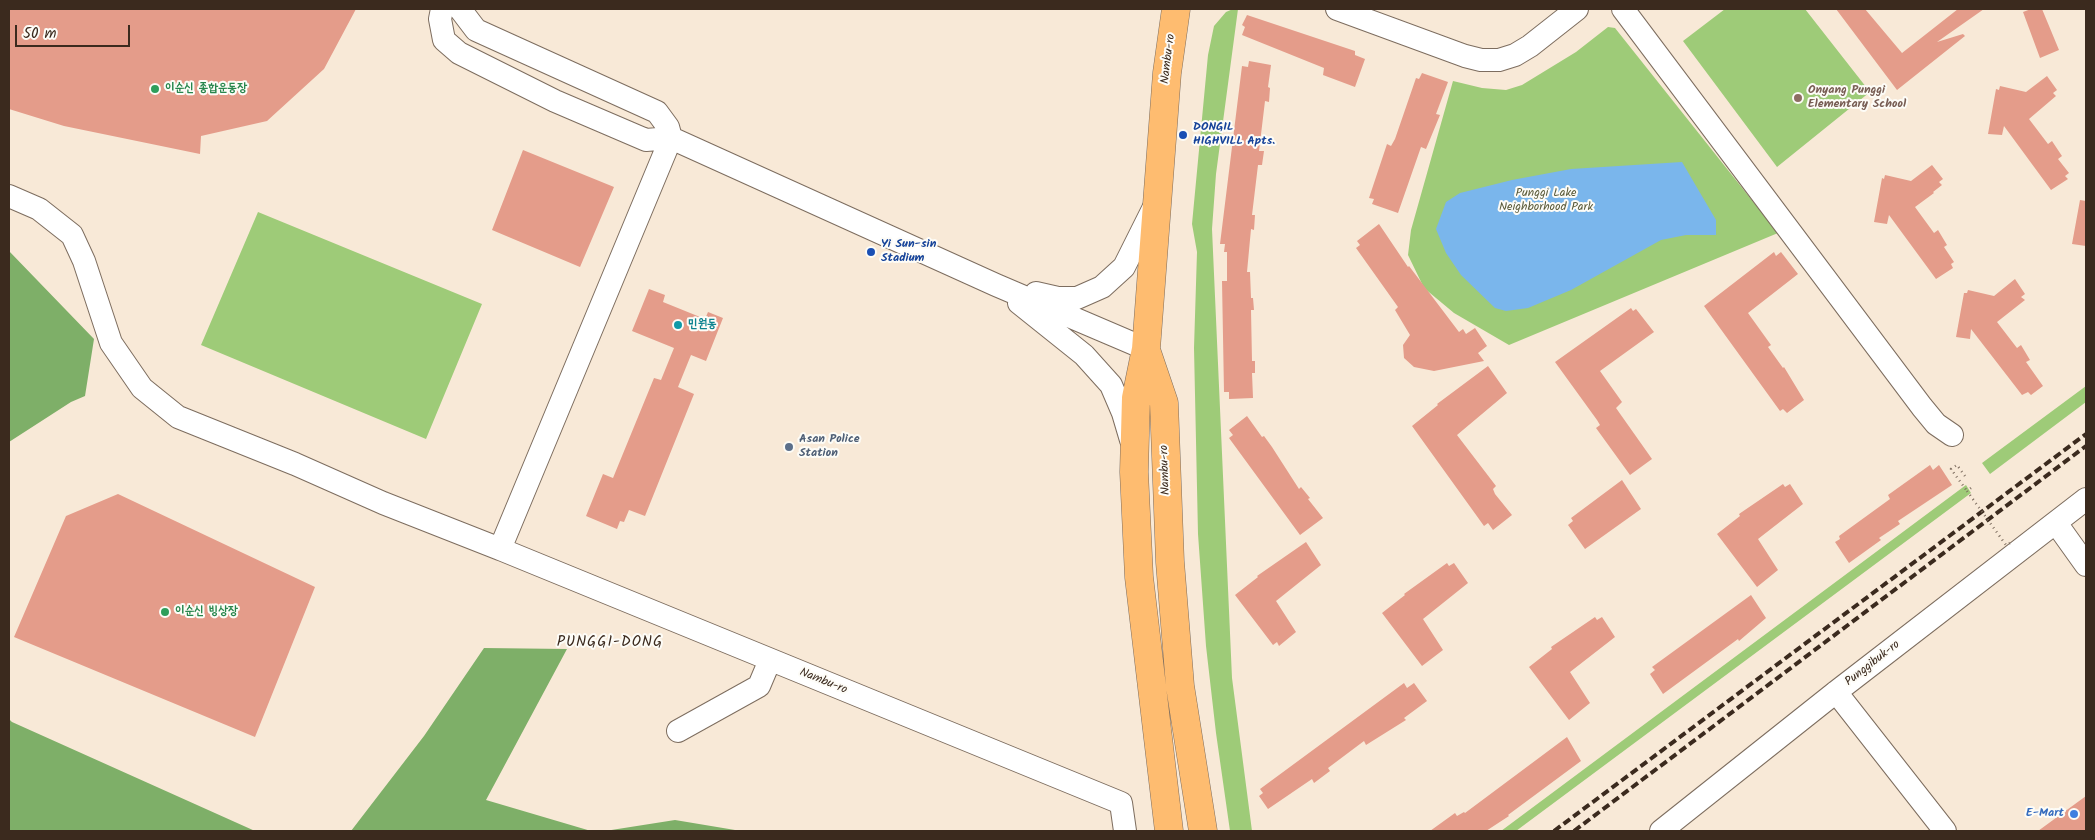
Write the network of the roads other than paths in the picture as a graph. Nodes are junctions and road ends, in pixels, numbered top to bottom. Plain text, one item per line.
1 (442, 9) edge
2 (460, 9) edge
3 (1176, 9) edge
4 (1338, 9) edge
5 (1578, 9) edge
6 (1623, 9) edge
7 (671, 138) junction
8 (9, 196) edge
9 (1156, 204) junction
10 (996, 285) junction
11 (1146, 349) junction
12 (1952, 435) dead end
13 (1135, 456) junction
14 (2086, 499) edge
15 (2056, 523) junction
16 (500, 549) junction
17 (2086, 565) edge
18 (770, 660) junction
19 (1836, 692) junction
20 (678, 731) dead end
21 (1125, 831) edge
22 (1169, 831) edge
23 (1203, 831) edge
24 (1661, 831) edge
25 (1945, 831) edge

1 - 7 street
2 - 7 street
3 - 9 main road, Nambu-ro
4 - 5 street
6 - 12 street
7 - 10 street
7 - 16 street
8 - 16 street, Nambu-ro
9 - 10 street
9 - 11 main road, Nambu-ro
10 - 11 street
10 - 13 street
11 - 13 main road, Nambu-ro
11 - 23 main road, Nambu-ro
13 - 22 main road, Nambu-ro
14 - 15 street, Punggibuk-ro
15 - 17 street
15 - 19 street, Punggibuk-ro
16 - 18 street, Nambu-ro
18 - 20 street
18 - 21 street, Nambu-ro
19 - 24 street, Punggibuk-ro
19 - 25 street

